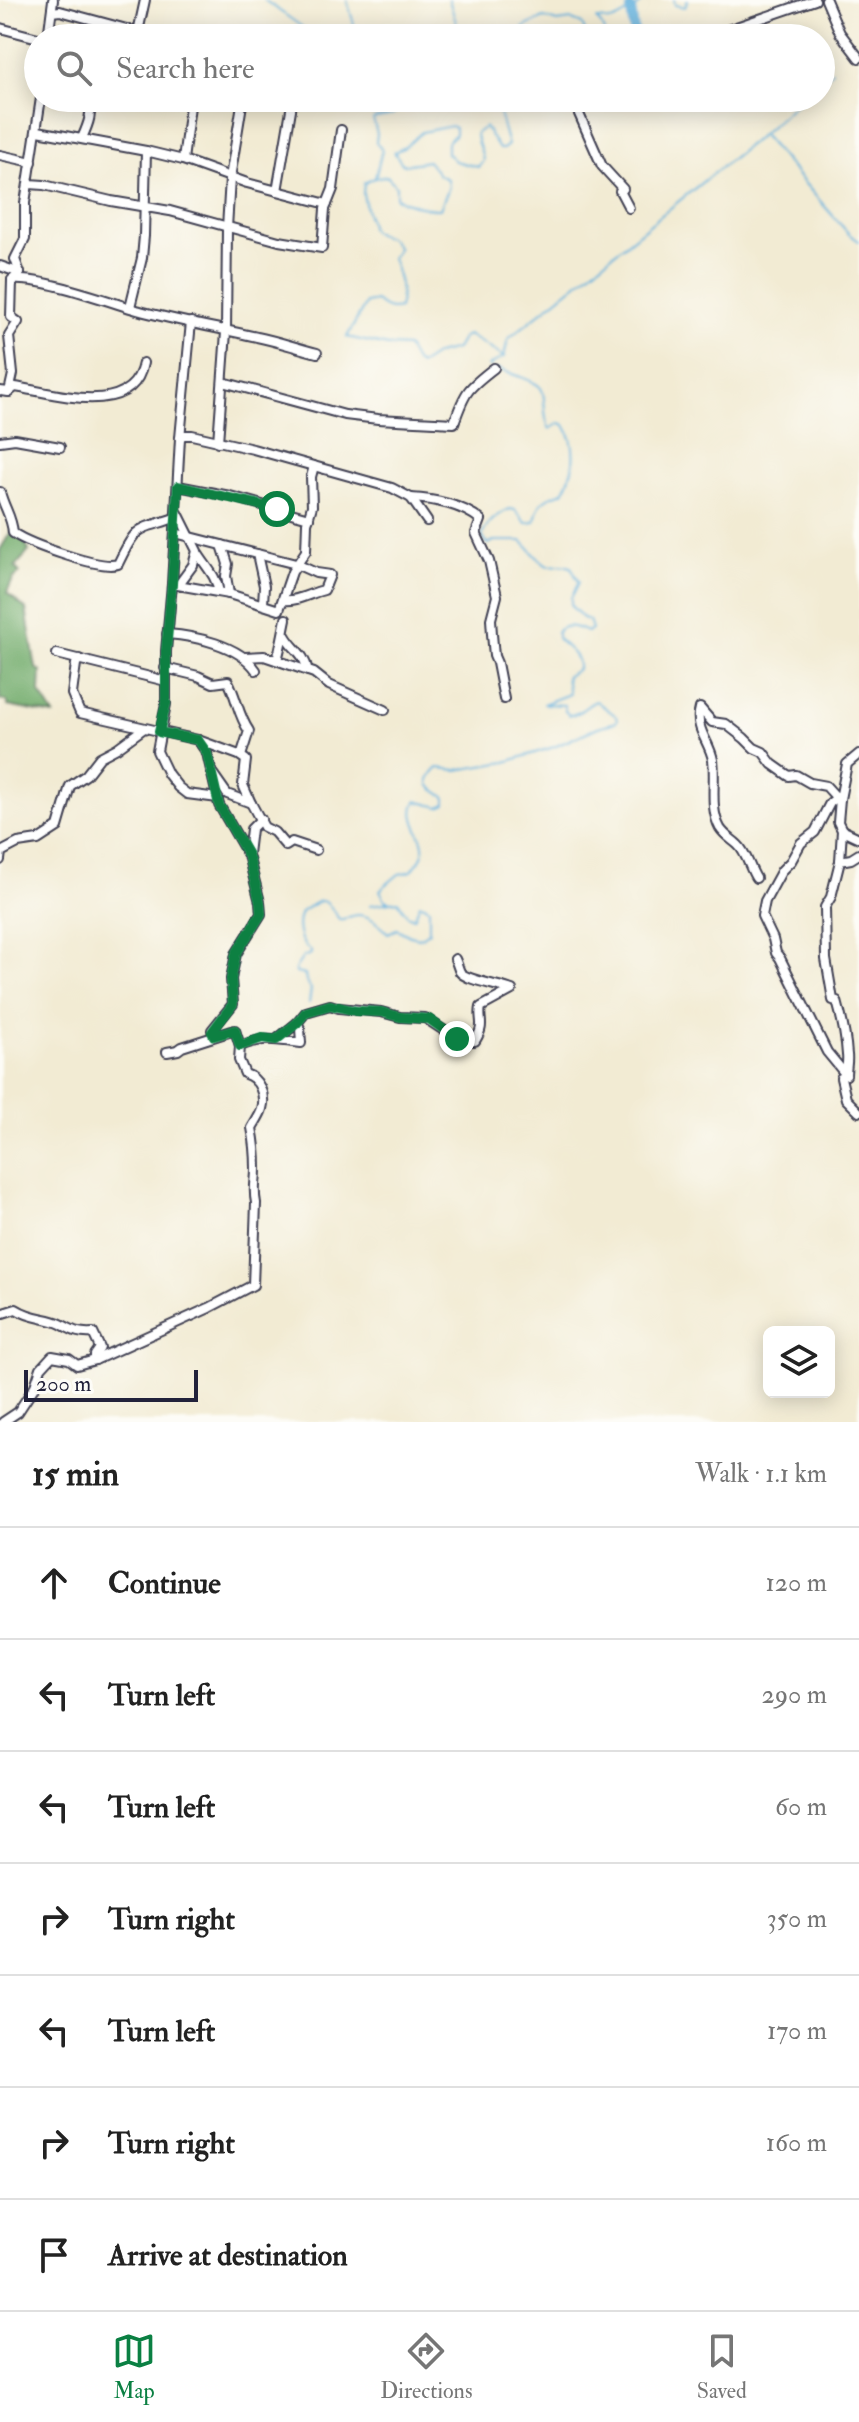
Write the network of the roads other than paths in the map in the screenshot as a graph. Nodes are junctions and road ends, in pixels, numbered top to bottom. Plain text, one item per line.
1 (53, 0) edge
2 (145, 0) edge
3 (815, 0) edge
4 (826, 0) edge
5 (52, 12) junction
6 (50, 24) edge
7 (108, 24) edge
8 (140, 24) edge
9 (745, 24) edge
10 (0, 28) edge
11 (24, 34) edge
12 (859, 58) edge
13 (40, 112) edge
14 (90, 112) edge
15 (189, 112) edge
16 (241, 112) edge
17 (291, 112) edge
18 (578, 112) edge
19 (341, 130) dead end
20 (38, 131) junction
21 (82, 138) junction
22 (146, 151) junction
23 (0, 155) edge
24 (183, 160) junction
25 (32, 162) junction
26 (230, 178) junction
27 (29, 184) junction
28 (277, 191) junction
29 (327, 204) junction
30 (146, 206) junction
31 (629, 208) dead end
32 (227, 228) junction
33 (0, 266) edge
34 (20, 273) junction
35 (12, 280) junction
36 (130, 307) junction
37 (0, 318) edge
38 (18, 322) junction
39 (191, 322) junction
40 (226, 332) junction
41 (317, 353) dead end
42 (143, 363) dead end
43 (494, 368) dead end
44 (223, 382) junction
45 (4, 392) edge
46 (180, 438) junction
47 (0, 441) edge
48 (218, 442) junction
49 (60, 447) dead end
50 (314, 466) junction
51 (178, 486) junction
52 (0, 492) edge
53 (411, 498) junction
54 (175, 513) junction
55 (309, 518) junction
56 (427, 521) dead end
57 (175, 533) junction
58 (190, 536) junction
59 (222, 545) junction
60 (197, 551) junction
61 (257, 554) junction
62 (296, 564) junction
63 (176, 584) junction
64 (224, 593) junction
65 (283, 600) junction
66 (263, 604) junction
67 (286, 619) dead end
68 (167, 634) junction
69 (285, 635) junction
70 (57, 654) dead end
71 (245, 657) junction
72 (79, 659) junction
73 (277, 660) junction
74 (165, 668) junction
75 (256, 670) dead end
76 (308, 671) junction
77 (166, 681) junction
78 (504, 699) dead end
79 (385, 710) dead end
80 (144, 729) junction
81 (159, 732) junction
82 (198, 740) junction
83 (859, 754) edge
84 (241, 756) junction
85 (212, 774) junction
86 (839, 797) junction
87 (218, 798) junction
88 (251, 803) junction
89 (261, 819) junction
90 (842, 830) junction
91 (859, 838) edge
92 (316, 850) dead end
93 (859, 854) edge
94 (248, 855) junction
95 (0, 860) edge
96 (840, 861) junction
97 (756, 878) dead end
98 (455, 959) dead end
99 (297, 1023) junction
100 (214, 1036) junction
101 (276, 1040) junction
102 (240, 1046) junction
103 (167, 1052) dead end
104 (841, 1078) dead end
105 (859, 1112) edge
106 (0, 1314) edge
107 (95, 1360) junction
108 (3, 1422) edge

1 - 5 street
2 - 8 street
3 - 9 street
4 - 12 street
5 - 6 street
5 - 7 street
10 - 11 street
13 - 20 street
14 - 21 street
15 - 24 street
16 - 26 street
17 - 28 street
18 - 31 street
19 - 29 street
20 - 21 street
20 - 25 street
21 - 22 street
22 - 24 street
22 - 30 street
23 - 25 street
24 - 26 street
25 - 27 street
26 - 28 street
26 - 32 street
27 - 30 street
27 - 34 street
28 - 29 street
29 - 32 street
30 - 32 street
30 - 36 street
32 - 40 street
33 - 34 street
34 - 35 street
35 - 36 street
35 - 38 street
36 - 39 street
37 - 38 street
38 - 45 street
39 - 40 street
39 - 46 street
40 - 41 street
40 - 44 street
42 - 45 street
43 - 44 street
44 - 48 street
46 - 48 street
46 - 51 street
47 - 49 street
48 - 50 street
50 - 53 street
50 - 55 street
51 - 54 street
51 - 55 street
52 - 54 street
53 - 56 street
53 - 78 street
54 - 57 street
54 - 58 street
55 - 62 street
57 - 58 street
57 - 63 street
58 - 59 street
58 - 60 street
59 - 61 street
59 - 64 street
60 - 63 street
60 - 64 street
61 - 62 street
61 - 66 street
62 - 65 street
62 - 65 street
63 - 64 street
63 - 68 street
64 - 66 street
65 - 66 street
67 - 69 street
68 - 71 street
68 - 74 street
69 - 73 street
69 - 76 street
70 - 72 street
71 - 73 street
71 - 75 street
72 - 77 street
72 - 80 street
73 - 76 street
74 - 77 street
74 - 84 street
76 - 79 street
77 - 81 street
80 - 81 street
80 - 95 street
81 - 82 street
81 - 87 street
82 - 84 street
82 - 85 street
83 - 86 street
84 - 88 street
85 - 87 street
85 - 88 street
86 - 90 street
86 - 96 street
86 - 97 street
87 - 94 street
88 - 89 street
89 - 92 street
89 - 94 street
90 - 91 street
90 - 96 street
93 - 96 street
94 - 100 street
98 - 99 street
99 - 101 street
99 - 101 street
100 - 102 street
100 - 103 street
101 - 102 street
102 - 107 street
104 - 105 street
106 - 107 street
107 - 108 street

